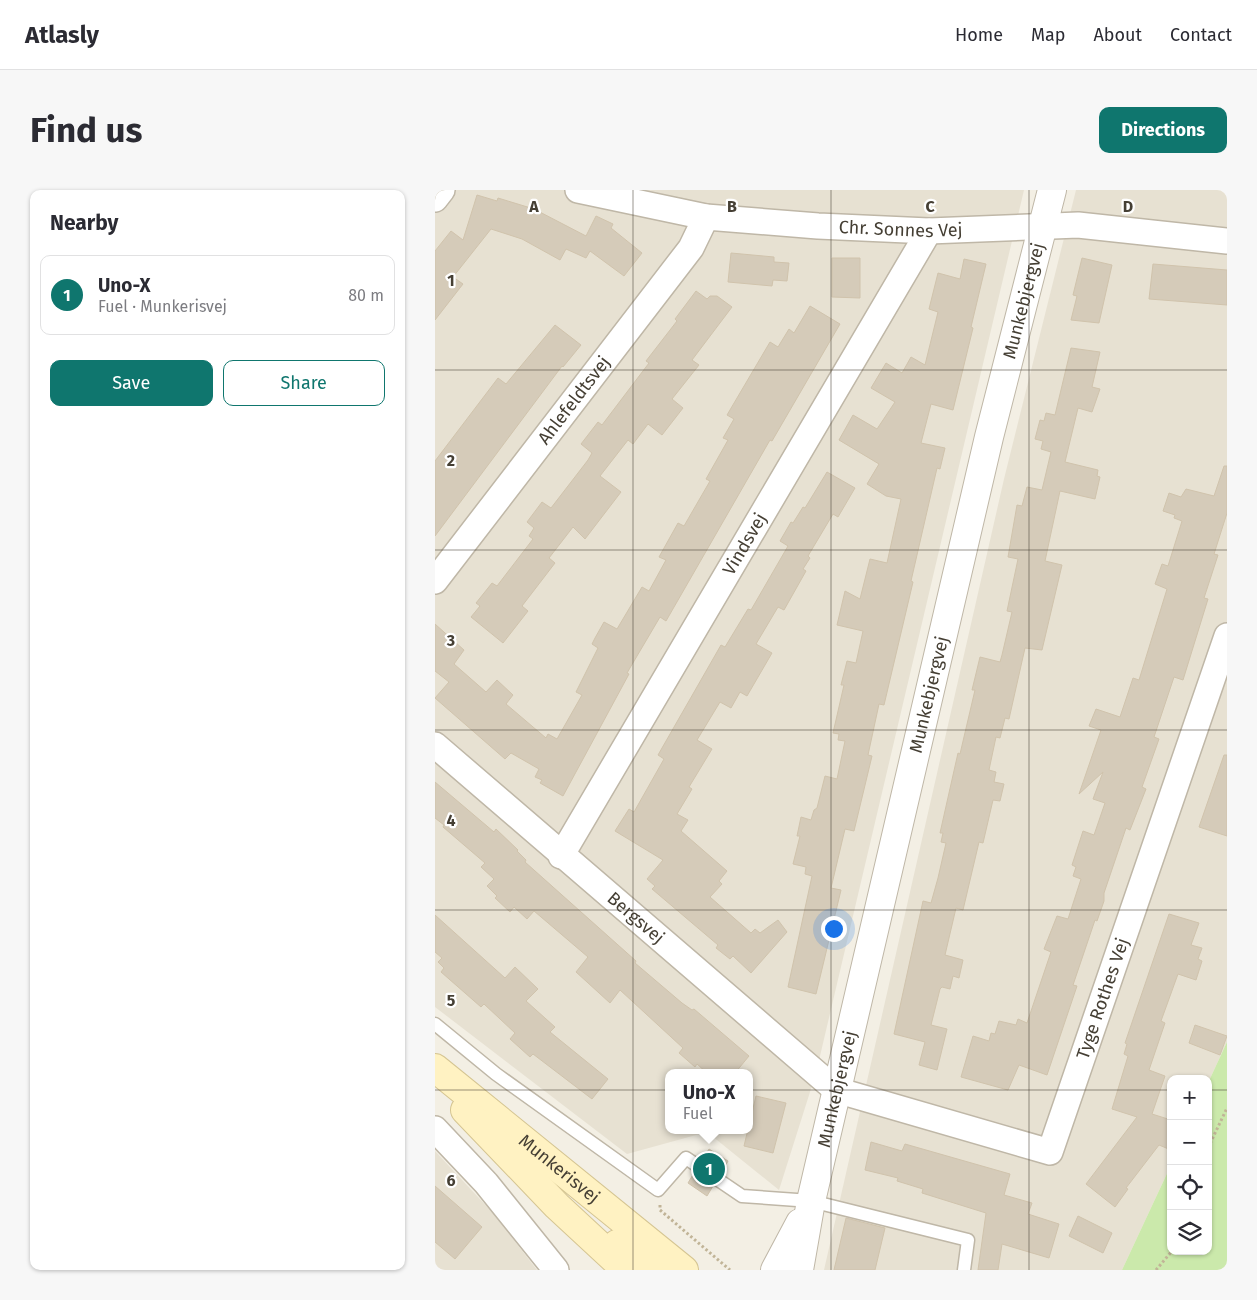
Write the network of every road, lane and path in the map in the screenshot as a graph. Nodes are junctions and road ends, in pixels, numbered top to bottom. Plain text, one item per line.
1 (442, 190) edge
2 (577, 190) edge
3 (1052, 190) edge
4 (435, 199) edge
5 (706, 217) junction
6 (1045, 227) junction
7 (929, 231) junction
8 (1227, 240) edge
9 (435, 581) edge
10 (1227, 636) edge
11 (435, 745) edge
12 (561, 856) junction
13 (435, 1024) edge
14 (435, 1068) edge
15 (435, 1078) edge
16 (837, 1090) junction
17 (1227, 1108) edge
18 (435, 1129) edge
19 (1212, 1140) edge
20 (658, 1190) junction
21 (811, 1202) junction
22 (588, 1232) junction
23 (1169, 1255) edge
24 (556, 1270) edge
25 (626, 1270) edge
26 (649, 1270) edge
27 (684, 1270) edge
28 (730, 1270) edge
29 (775, 1270) edge
30 (799, 1270) edge
31 (964, 1270) edge
32 (1156, 1270) edge

1 - 4 street
2 - 5 street, Chr. Sonnes Vej
3 - 6 street, Munkebjergvej
5 - 7 street, Chr. Sonnes Vej
5 - 9 street, Ahlefeldtsvej
6 - 7 street, Chr. Sonnes Vej
6 - 8 street, Chr. Sonnes Vej
6 - 16 street, Munkebjergvej
7 - 12 street, Vindsvej
10 - 16 street, Tyge Rothes Vej
11 - 12 street, Bergsvej
12 - 16 street, Bergsvej
13 - 20 lane
14 - 27 main road, Munkerisvej
15 - 22 main road, Munkerisvej
16 - 21 street, Munkebjergvej
17 - 19 path
18 - 24 street
20 - 21 lane
20 - 28 path
21 - 29 street, Munkebjergvej
21 - 30 street, Munkebjergvej
21 - 31 lane
22 - 25 main road, Munkerisvej
22 - 26 main road
23 - 32 path

